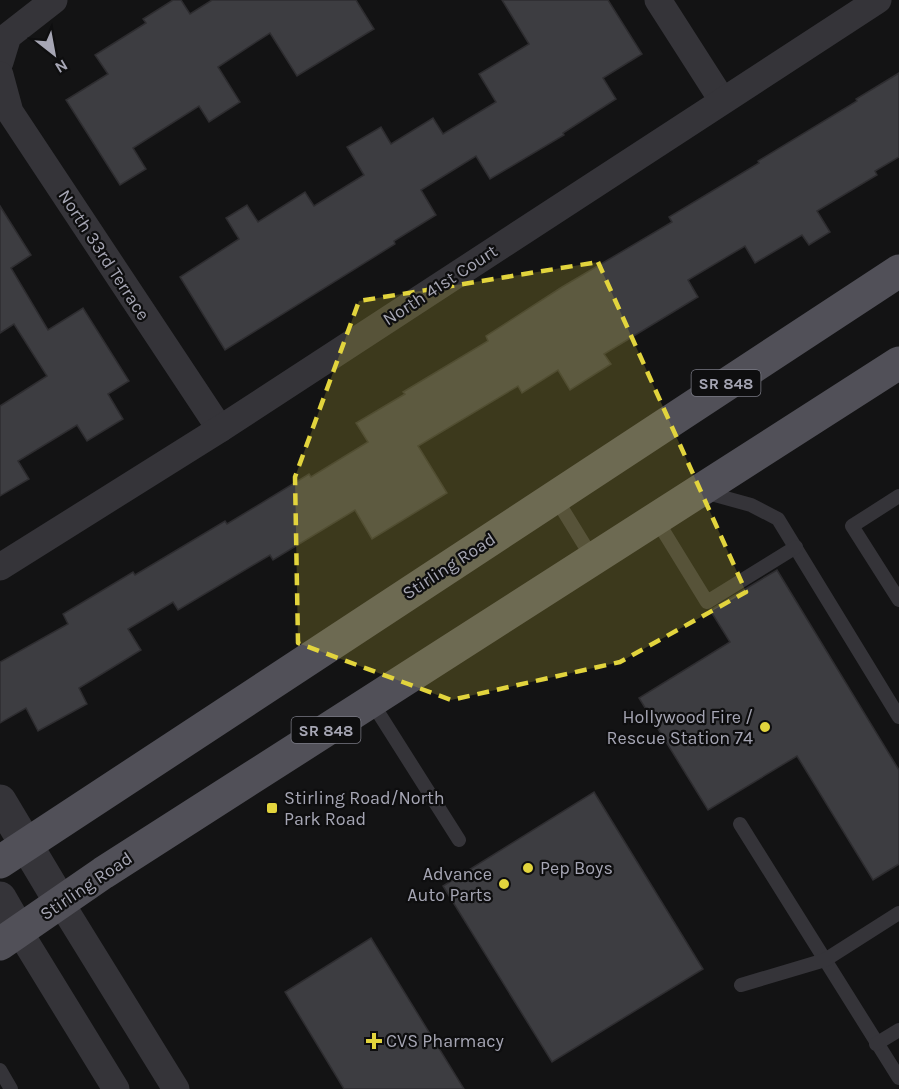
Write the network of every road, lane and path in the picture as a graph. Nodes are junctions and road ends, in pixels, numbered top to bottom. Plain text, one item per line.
1 (54, 0) edge
2 (658, 0) edge
3 (878, 0) edge
4 (0, 62) edge
5 (0, 75) edge
6 (722, 100) junction
7 (899, 271) edge
8 (899, 363) edge
9 (220, 429) junction
10 (699, 491) junction
11 (554, 496) junction
12 (899, 496) edge
13 (656, 519) junction
14 (796, 547) junction
15 (593, 559) junction
16 (0, 567) edge
17 (899, 600) edge
18 (370, 701) junction
19 (899, 717) edge
20 (0, 801) edge
21 (740, 824) dead end
22 (459, 840) dead end
23 (13, 853) edge
24 (0, 898) edge
25 (61, 903) junction
26 (899, 913) edge
27 (10, 937) edge
28 (825, 960) junction
29 (741, 985) dead end
30 (899, 1030) edge
31 (876, 1044) junction
32 (0, 1070) edge
33 (899, 1078) edge
34 (11, 1089) edge
35 (116, 1089) edge
36 (176, 1089) edge

1 - 4 street
2 - 6 street
3 - 6 street, North 41st Court
5 - 9 street, North 33rd Terrace
6 - 9 street, North 41st Court
7 - 11 main road, Stirling Road / SR 848
8 - 10 main road, Stirling Road / SR 848
9 - 16 street, North 41st Court
10 - 13 main road, Stirling Road / SR 848
10 - 14 lane
11 - 15 lane
11 - 23 main road, Stirling Road / SR 848
12 - 17 lane
13 - 14 lane
13 - 15 main road, Stirling Road / SR 848
14 - 19 lane
15 - 18 main road, Stirling Road / SR 848
18 - 22 lane
18 - 25 main road, Stirling Road / SR 848
20 - 23 street
21 - 28 lane
23 - 25 street
24 - 27 street
25 - 27 main road, Stirling Road / SR 848
25 - 36 street
26 - 28 lane
27 - 35 street
28 - 29 lane
28 - 31 lane
30 - 31 lane
31 - 33 lane
32 - 34 lane

